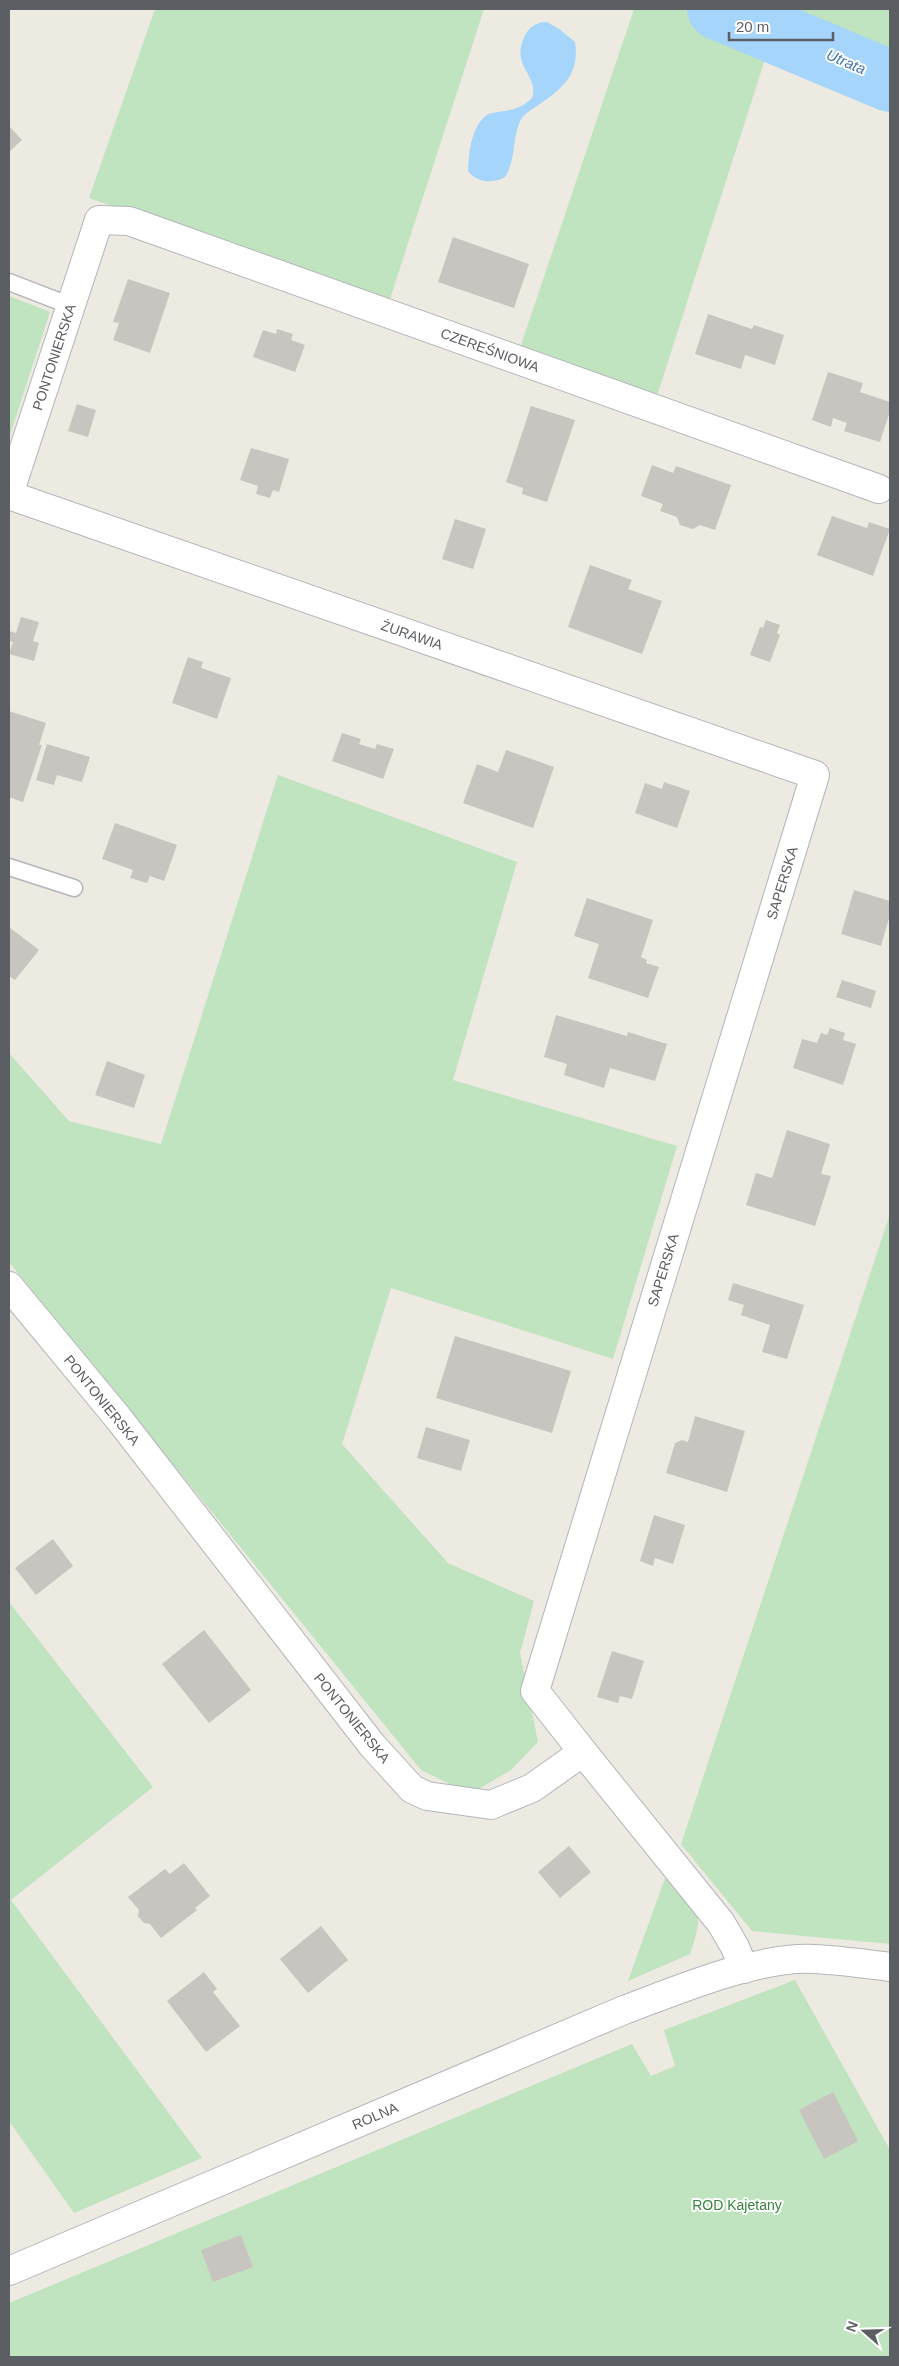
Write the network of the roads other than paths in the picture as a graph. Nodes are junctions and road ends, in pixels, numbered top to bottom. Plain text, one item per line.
1 (99, 220) joint
2 (9, 282) edge
3 (71, 306) junction
4 (879, 489) dead end
5 (9, 495) edge
6 (815, 775) joint
7 (9, 867) edge
8 (74, 888) dead end
9 (9, 1286) edge
10 (583, 1752) junction
11 (890, 1967) edge
12 (744, 1969) junction
13 (9, 2271) edge

1 - 3 street, PONTONIERSKA
1 - 4 street, CZEREŚNIOWA
2 - 3 lane
3 - 5 street, PONTONIERSKA
5 - 6 street, ŻURAWIA
6 - 10 street, SAPERSKA
7 - 8 lane
9 - 10 street, PONTONIERSKA
10 - 12 street
11 - 12 street, ROLNA
12 - 13 street, ROLNA

